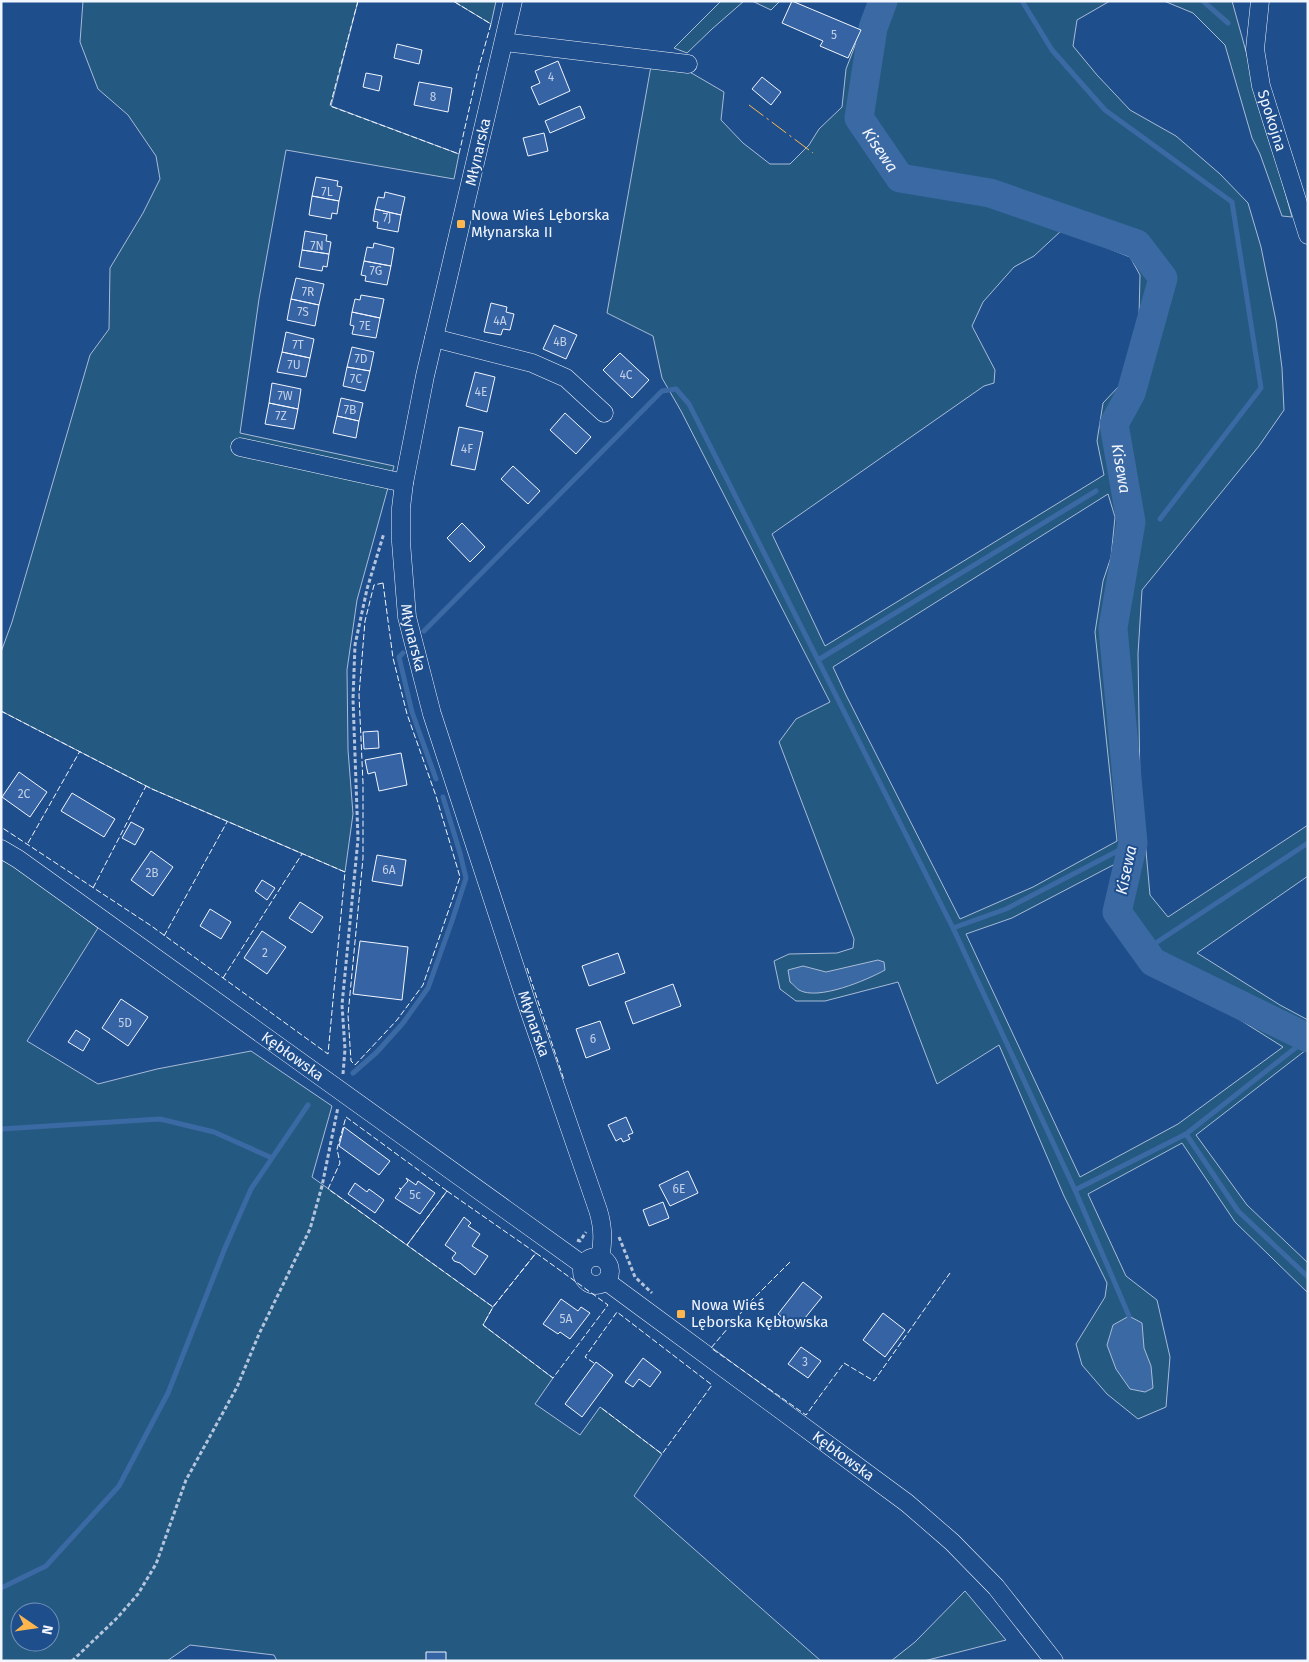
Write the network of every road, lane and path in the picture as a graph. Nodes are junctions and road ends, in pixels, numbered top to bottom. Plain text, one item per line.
1 (513, 1) edge
2 (1259, 2) edge
3 (504, 42) junction
4 (688, 64) dead end
5 (1308, 235) edge
6 (434, 338) junction
7 (604, 413) dead end
8 (240, 447) dead end
9 (404, 483) junction
10 (402, 508) junction
11 (1, 849) edge
12 (341, 1092) junction
13 (600, 1257) junction
14 (583, 1265) junction
15 (606, 1281) junction
16 (72, 1661) edge
17 (1054, 1661) edge

1 - 3 street, Młynarska
2 - 5 street, Spokojna
3 - 4 street
3 - 6 street, Młynarska
6 - 7 street
6 - 9 street, Młynarska
8 - 9 street
9 - 10 street, Młynarska
10 - 12 path
10 - 13 street, Młynarska
11 - 12 street, Kębłowska
12 - 14 street, Kębłowska
12 - 16 path
13 - 14 street
13 - 15 street
14 - 15 street, Kębłowska
15 - 17 street, Kębłowska

